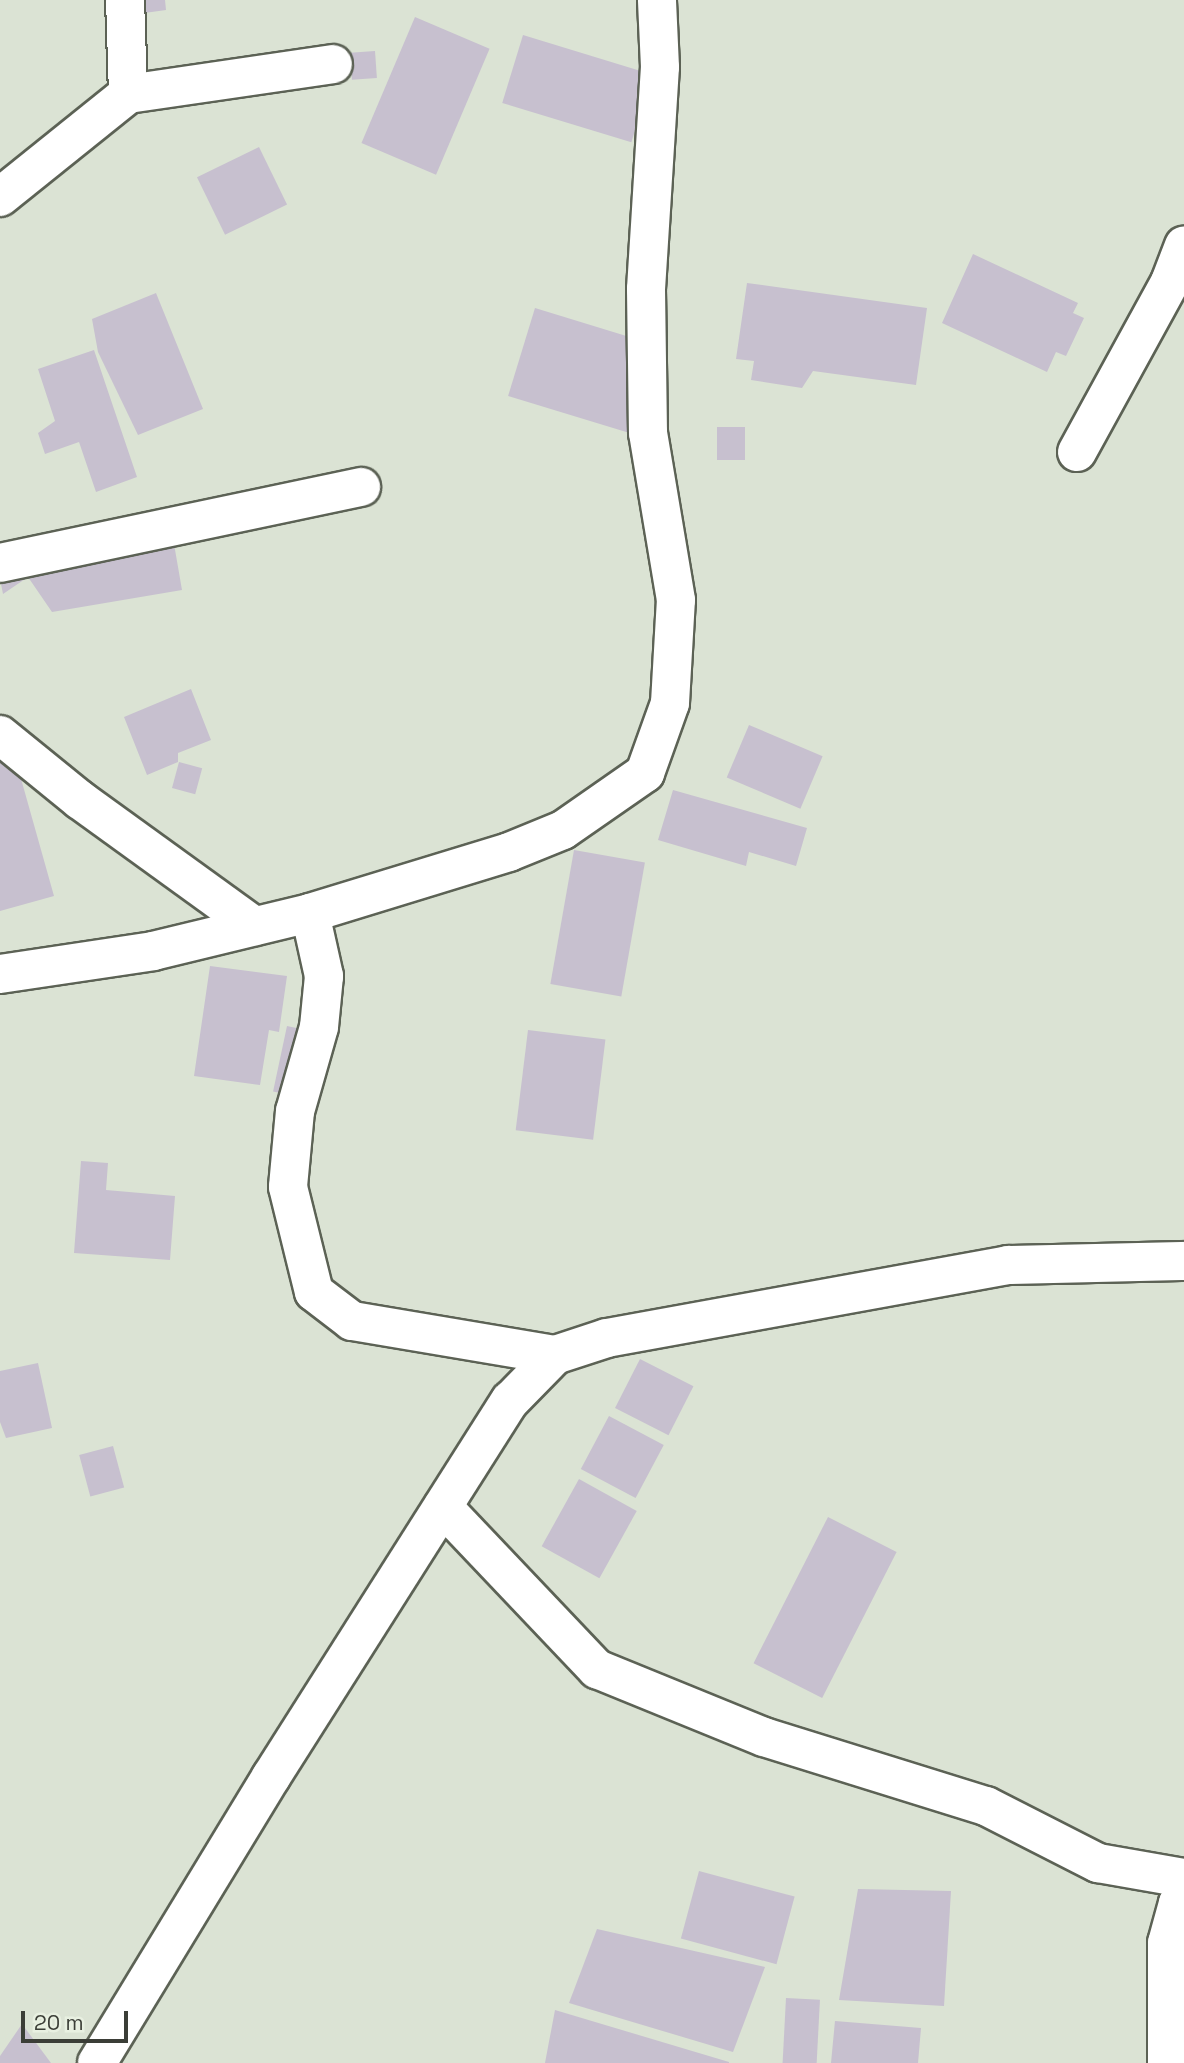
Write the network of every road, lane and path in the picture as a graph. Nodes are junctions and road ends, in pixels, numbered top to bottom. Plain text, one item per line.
1 (125, 0) edge
2 (657, 0) edge
3 (333, 64) dead end
4 (128, 94) junction
5 (0, 197) edge
6 (1184, 246) edge
7 (1077, 452) dead end
8 (361, 487) dead end
9 (0, 563) edge
10 (0, 735) edge
11 (310, 913) junction
12 (254, 926) junction
13 (0, 974) edge
14 (1184, 1261) edge
15 (555, 1355) junction
16 (443, 1507) junction
17 (1184, 1878) edge
18 (1184, 1897) edge
19 (97, 2063) edge
20 (1167, 2063) edge

1 - 4 street
2 - 11 street
3 - 4 street
4 - 5 street
6 - 7 street
8 - 9 street
10 - 12 street
11 - 12 street
11 - 15 street
12 - 13 street
14 - 15 street
15 - 16 street
16 - 17 street
16 - 19 street
18 - 20 street

